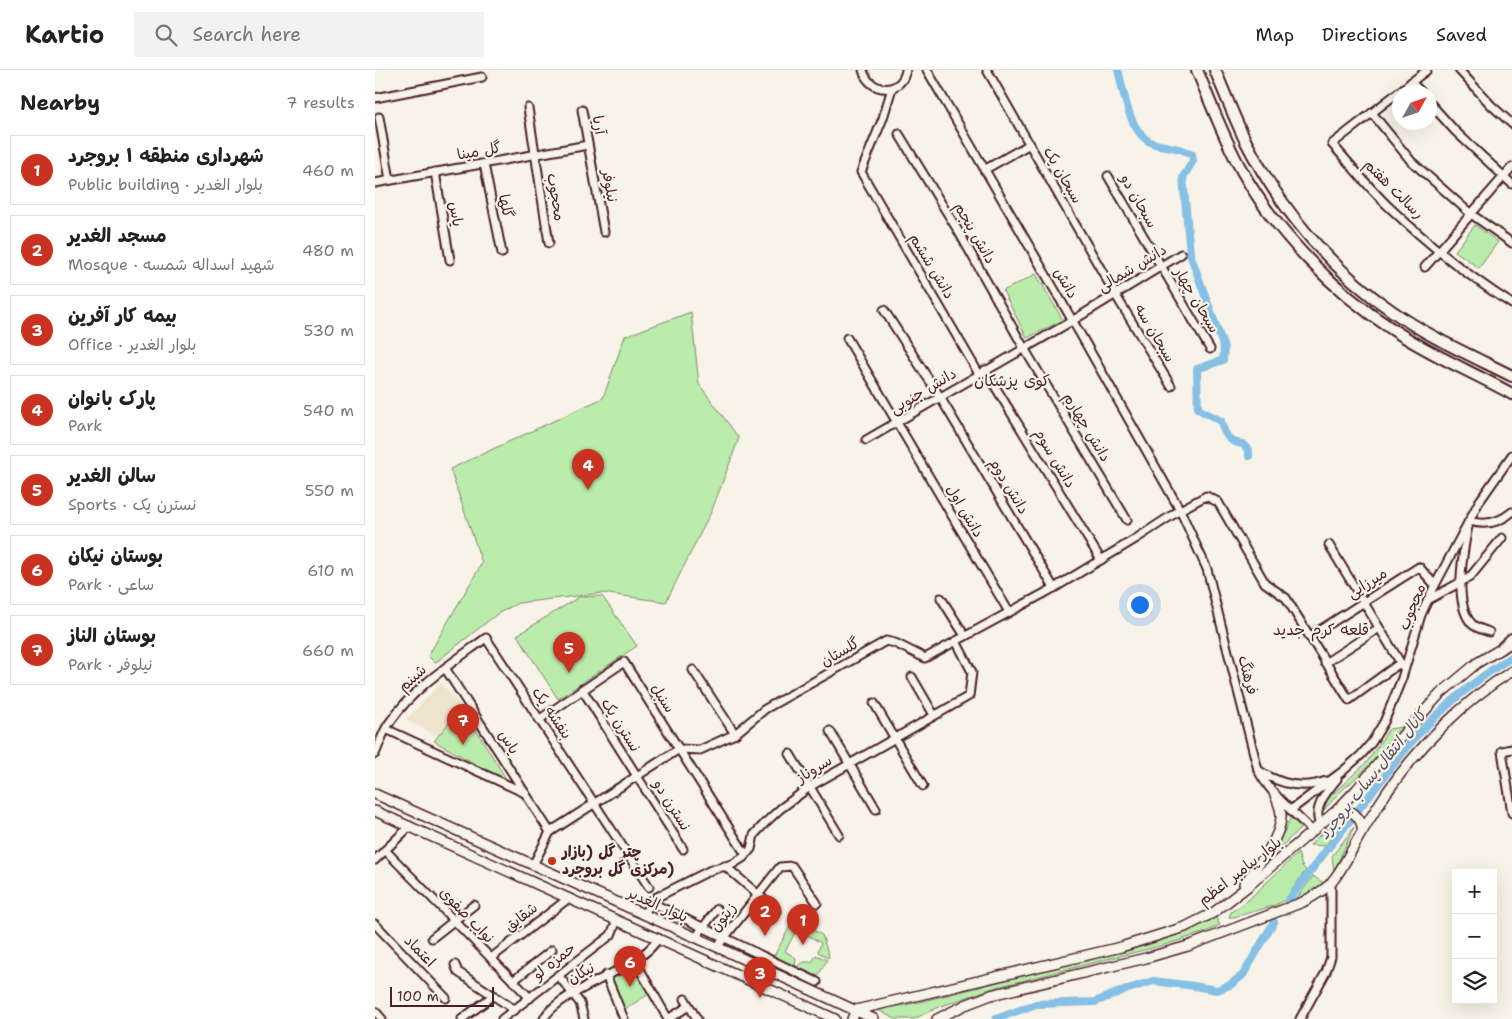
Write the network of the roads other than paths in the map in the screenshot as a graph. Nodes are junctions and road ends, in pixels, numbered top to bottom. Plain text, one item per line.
1 (863, 70) edge
2 (906, 70) edge
3 (927, 70) edge
4 (987, 70) edge
5 (1197, 70) edge
6 (1215, 70) edge
7 (1427, 70) edge
8 (1459, 70) edge
9 (482, 77) dead end
10 (1411, 82) junction
11 (1414, 85) edge
12 (892, 88) junction
13 (375, 98) edge
14 (528, 108) dead end
15 (582, 110) dead end
16 (1437, 111) edge
17 (1372, 113) junction
18 (379, 116) dead end
19 (1512, 124) edge
20 (899, 134) dead end
21 (1030, 144) junction
22 (588, 145) junction
23 (536, 155) junction
24 (484, 164) junction
25 (1512, 167) edge
26 (985, 170) junction
27 (435, 172) junction
28 (1108, 176) dead end
29 (1504, 177) junction
30 (390, 180) junction
31 (375, 182) edge
32 (1512, 184) edge
33 (1471, 214) junction
34 (604, 232) dead end
35 (549, 243) dead end
36 (1512, 244) edge
37 (1439, 251) junction
38 (502, 253) dead end
39 (1181, 254) dead end
40 (450, 260) dead end
41 (1161, 266) junction
42 (1425, 267) dead end
43 (1115, 294) junction
44 (1512, 304) edge
45 (884, 310) dead end
46 (1072, 321) junction
47 (847, 338) dead end
48 (1024, 348) junction
49 (1210, 349) dead end
50 (982, 372) junction
51 (1512, 376) edge
52 (1171, 386) dead end
53 (1512, 394) edge
54 (940, 397) junction
55 (896, 423) junction
56 (866, 440) dead end
57 (1512, 455) edge
58 (1180, 510) junction
59 (1512, 512) edge
60 (1127, 520) dead end
61 (1469, 522) junction
62 (1502, 538) dead end
63 (1329, 545) dead end
64 (1101, 560) junction
65 (1462, 582) junction
66 (1435, 585) junction
67 (1054, 588) junction
68 (941, 598) dead end
69 (1428, 600) junction
70 (1363, 602) junction
71 (1009, 612) junction
72 (1379, 628) junction
73 (1489, 632) dead end
74 (965, 636) junction
75 (1309, 637) junction
76 (486, 638) joint
77 (1512, 639) edge
78 (956, 641) junction
79 (1508, 645) edge
80 (1325, 663) junction
81 (1402, 666) junction
82 (445, 668) junction
83 (693, 670) dead end
84 (1512, 671) edge
85 (912, 677) dead end
86 (583, 689) junction
87 (874, 704) dead end
88 (934, 714) junction
89 (540, 719) junction
90 (386, 729) junction
91 (830, 732) dead end
92 (735, 734) junction
93 (894, 738) junction
94 (679, 749) junction
95 (1512, 749) edge
96 (375, 754) edge
97 (789, 754) dead end
98 (849, 764) junction
99 (1258, 770) junction
100 (1343, 772) junction
101 (1509, 775) edge
102 (637, 776) junction
103 (811, 786) junction
104 (923, 786) dead end
105 (525, 793) junction
106 (1274, 793) junction
107 (375, 794) edge
108 (595, 803) junction
109 (876, 809) dead end
110 (1292, 810) junction
111 (1337, 810) junction
112 (375, 811) edge
113 (1512, 813) edge
114 (1320, 824) junction
115 (410, 826) junction
116 (1363, 830) junction
117 (1312, 831) junction
118 (550, 832) junction
119 (839, 835) dead end
120 (683, 849) dead end
121 (385, 850) junction
122 (746, 855) junction
123 (375, 860) edge
124 (533, 865) junction
125 (725, 866) junction
126 (1331, 883) junction
127 (649, 887) dead end
128 (597, 894) junction
129 (758, 895) junction
130 (1236, 896) junction
131 (569, 898) junction
132 (614, 901) junction
133 (652, 903) junction
134 (817, 903) dead end
135 (474, 905) dead end
136 (591, 908) junction
137 (717, 909) dead end
138 (777, 911) dead end
139 (643, 914) junction
140 (607, 915) junction
141 (617, 920) junction
142 (454, 921) junction
143 (375, 924) edge
144 (703, 927) junction
145 (696, 937) junction
146 (432, 938) dead end
147 (658, 938) junction
148 (725, 938) junction
149 (717, 946) junction
150 (552, 950) dead end
151 (491, 958) junction
152 (637, 959) junction
153 (455, 965) dead end
154 (558, 976) junction
155 (606, 976) junction
156 (513, 981) junction
157 (817, 982) dead end
158 (573, 993) junction
159 (494, 995) junction
160 (446, 998) dead end
161 (530, 998) junction
162 (515, 1010) junction
163 (375, 1011) edge
164 (854, 1015) edge
165 (383, 1019) edge
166 (462, 1019) edge
167 (502, 1019) edge
168 (544, 1019) edge
169 (584, 1019) edge
170 (624, 1019) edge
171 (697, 1019) edge
172 (835, 1019) edge
173 (874, 1019) edge
174 (937, 1019) edge
175 (1301, 1019) edge

1 - 12 street
2 - 12 street
3 - 26 street, دانش
4 - 21 street, سبحان یک
5 - 53 highway
6 - 51 highway
7 - 10 street
8 - 19 street
9 - 13 street
10 - 11 street
10 - 17 street
12 - 50 street, دانش ششم
14 - 23 street, محجوب
15 - 22 street, آریا
16 - 29 street
17 - 33 street
17 - 37 street, رسالت هفتم
18 - 30 street
20 - 48 street, دانش پنجم
21 - 26 street
21 - 43 street, سبحان یک
22 - 23 street, گل مینا
22 - 34 street, نیلوفر
23 - 24 street, گل مینا
23 - 35 street, محجوب
24 - 27 street, گل مینا
24 - 38 street, گلها
25 - 29 street
26 - 46 street, دانش
27 - 30 street, گل مینا
27 - 40 street, یاس
28 - 41 street, سبحان دو
29 - 32 street
29 - 33 street
30 - 31 street, گل مینا
33 - 36 street
33 - 37 street
37 - 42 street
37 - 44 street, رسالت هفتم
39 - 41 street, دانش شمالی
41 - 43 street, دانش شمالی
41 - 49 street, سبحان چهار
43 - 46 street, دانش شمالی
43 - 52 street, سبحان سه
45 - 54 street, دانش دوم
46 - 48 street, دانش جنوبی
46 - 58 street, دانش
47 - 55 street, دانش اول
48 - 50 street, دانش جنوبی
48 - 60 street, دانش چهارم
50 - 54 street, دانش جنوبی
50 - 64 street, دانش سوم
54 - 55 street, دانش جنوبی
54 - 67 street, دانش دوم
55 - 56 street, دانش جنوبی
55 - 71 street, دانش اول
57 - 61 street, محجوب
58 - 64 street, گلستان
58 - 75 street, گلستان
58 - 99 street, فرهنگ
59 - 61 street
61 - 65 street
61 - 66 street, محجوب
62 - 65 street
63 - 70 street
64 - 67 street, گلستان
65 - 69 street
65 - 73 street
66 - 69 street, محجوب
66 - 70 street, میرزایی
67 - 71 street, گلستان
68 - 74 street
69 - 81 street, محجوب
70 - 72 street
70 - 75 street, میرزایی
71 - 74 street, گلستان
72 - 80 street
72 - 81 street
74 - 78 street, گلستان
75 - 80 street
76 - 82 street, شبنم
76 - 89 street, بنفشه یک
77 - 79 highway
78 - 88 street, سروناز
78 - 92 street, گلستان
79 - 111 main road, بلوار پیامبر اعظم
80 - 81 street
81 - 100 street, محجوب
82 - 90 street, شبنم
82 - 105 street, یاس
83 - 92 street
84 - 116 main road
85 - 88 street
86 - 89 street
86 - 94 street, سنبل
86 - 102 street, نسترن یک
87 - 93 street
88 - 93 street, سروناز
89 - 108 street, بنفشه یک
90 - 96 street, شبنم
90 - 105 street
91 - 98 street
92 - 94 street, گلستان
93 - 98 street, سروناز
93 - 104 street
94 - 102 street
94 - 122 street, سنبل
95 - 101 street
97 - 103 street
98 - 103 street, سروناز
98 - 109 street
99 - 100 street
99 - 106 street, فرهنگ
100 - 110 street
100 - 114 street
101 - 113 street
102 - 108 street
102 - 120 street, نسترن دو
103 - 119 street
103 - 122 street, سروناز
105 - 118 street, یاس
106 - 110 street, فرهنگ
106 - 130 main road
107 - 124 main road, بلوار الغدیر
108 - 118 street
108 - 127 street, بنفشه یک
110 - 117 street, فرهنگ
111 - 114 main road, بلوار پیامبر اعظم
111 - 116 main road
112 - 115 main road, بلوار الغدیر
114 - 117 main road, بلوار پیامبر اعظم
115 - 121 street
115 - 131 main road, بلوار الغدیر
116 - 126 main road
117 - 130 main road, بلوار پیامبر اعظم
118 - 124 street
121 - 123 street
121 - 142 street, نواب صفوی
122 - 125 street
124 - 128 main road, بلوار الغدیر
125 - 129 street
125 - 133 street
126 - 174 main road
126 - 175 street
128 - 132 main road, بلوار الغدیر
128 - 136 main road
129 - 134 street, زیتون
129 - 138 street
129 - 148 street, زیتون
130 - 164 main road, بلوار پیامبر اعظم
131 - 136 main road, بلوار الغدیر
131 - 151 street, شقایق
132 - 139 main road, بلوار الغدیر
132 - 140 main road
133 - 139 street
133 - 144 street
135 - 142 street
136 - 140 main road, بلوار الغدیر
137 - 144 street
139 - 145 main road, بلوار الغدیر
140 - 141 main road, بلوار الغدیر
141 - 147 main road, بلوار الغدیر
141 - 154 street, حمزه لو
142 - 146 street
142 - 151 street, نواب صفوی
143 - 160 street, اعتماد
144 - 145 street
144 - 148 street
145 - 149 main road, بلوار الغدیر
147 - 152 street, نیکان
147 - 172 main road, بلوار الغدیر
148 - 149 street, زیتون
148 - 157 street
149 - 164 main road, بلوار الغدیر
150 - 156 street
151 - 156 street, نواب صفوی
152 - 155 street, نیکان
152 - 171 street
153 - 159 street
154 - 158 street
154 - 161 street, حمزه لو
155 - 158 street, نیکان
155 - 170 street
156 - 161 street, نواب صفوی
158 - 168 street, نیکان
158 - 169 street
159 - 162 street
159 - 166 street
161 - 162 street, حمزه لو
162 - 167 street, حمزه لو
163 - 165 street
164 - 173 main road, بلوار الغدیر

